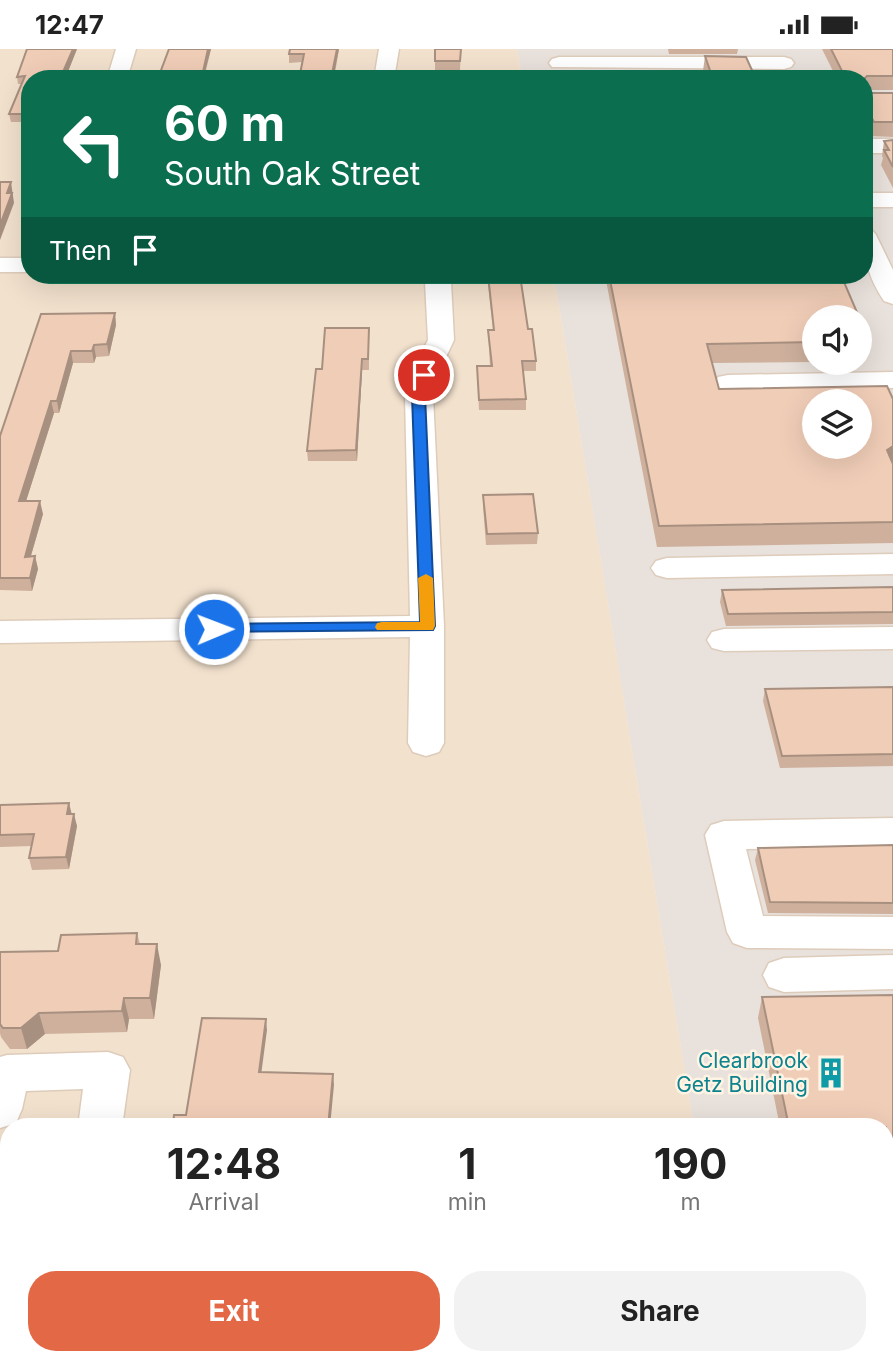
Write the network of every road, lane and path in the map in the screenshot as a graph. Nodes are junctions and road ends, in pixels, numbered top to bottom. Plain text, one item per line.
1 (126, 49) edge
2 (389, 49) edge
3 (559, 63) dead end
4 (785, 63) edge
5 (120, 70) edge
6 (386, 70) edge
7 (873, 146) edge
8 (893, 146) edge
9 (873, 200) edge
10 (893, 200) edge
11 (873, 257) edge
12 (0, 265) edge
13 (21, 265) edge
14 (438, 284) edge
15 (893, 296) edge
16 (893, 380) edge
17 (728, 383) dead end
18 (893, 564) edge
19 (667, 568) dead end
20 (427, 626) junction
21 (0, 632) edge
22 (893, 638) edge
23 (724, 641) dead end
24 (426, 743) dead end
25 (893, 832) edge
26 (893, 933) edge
27 (893, 972) edge
28 (784, 975) dead end
29 (0, 1109) edge
30 (101, 1118) edge

1 - 5 street
2 - 6 street
3 - 4 street
7 - 8 street
9 - 10 street
11 - 15 street
12 - 13 street
14 - 20 street
16 - 17 street
18 - 19 street
20 - 21 street
20 - 24 street
22 - 23 street
25 - 26 street
27 - 28 street
29 - 30 street

